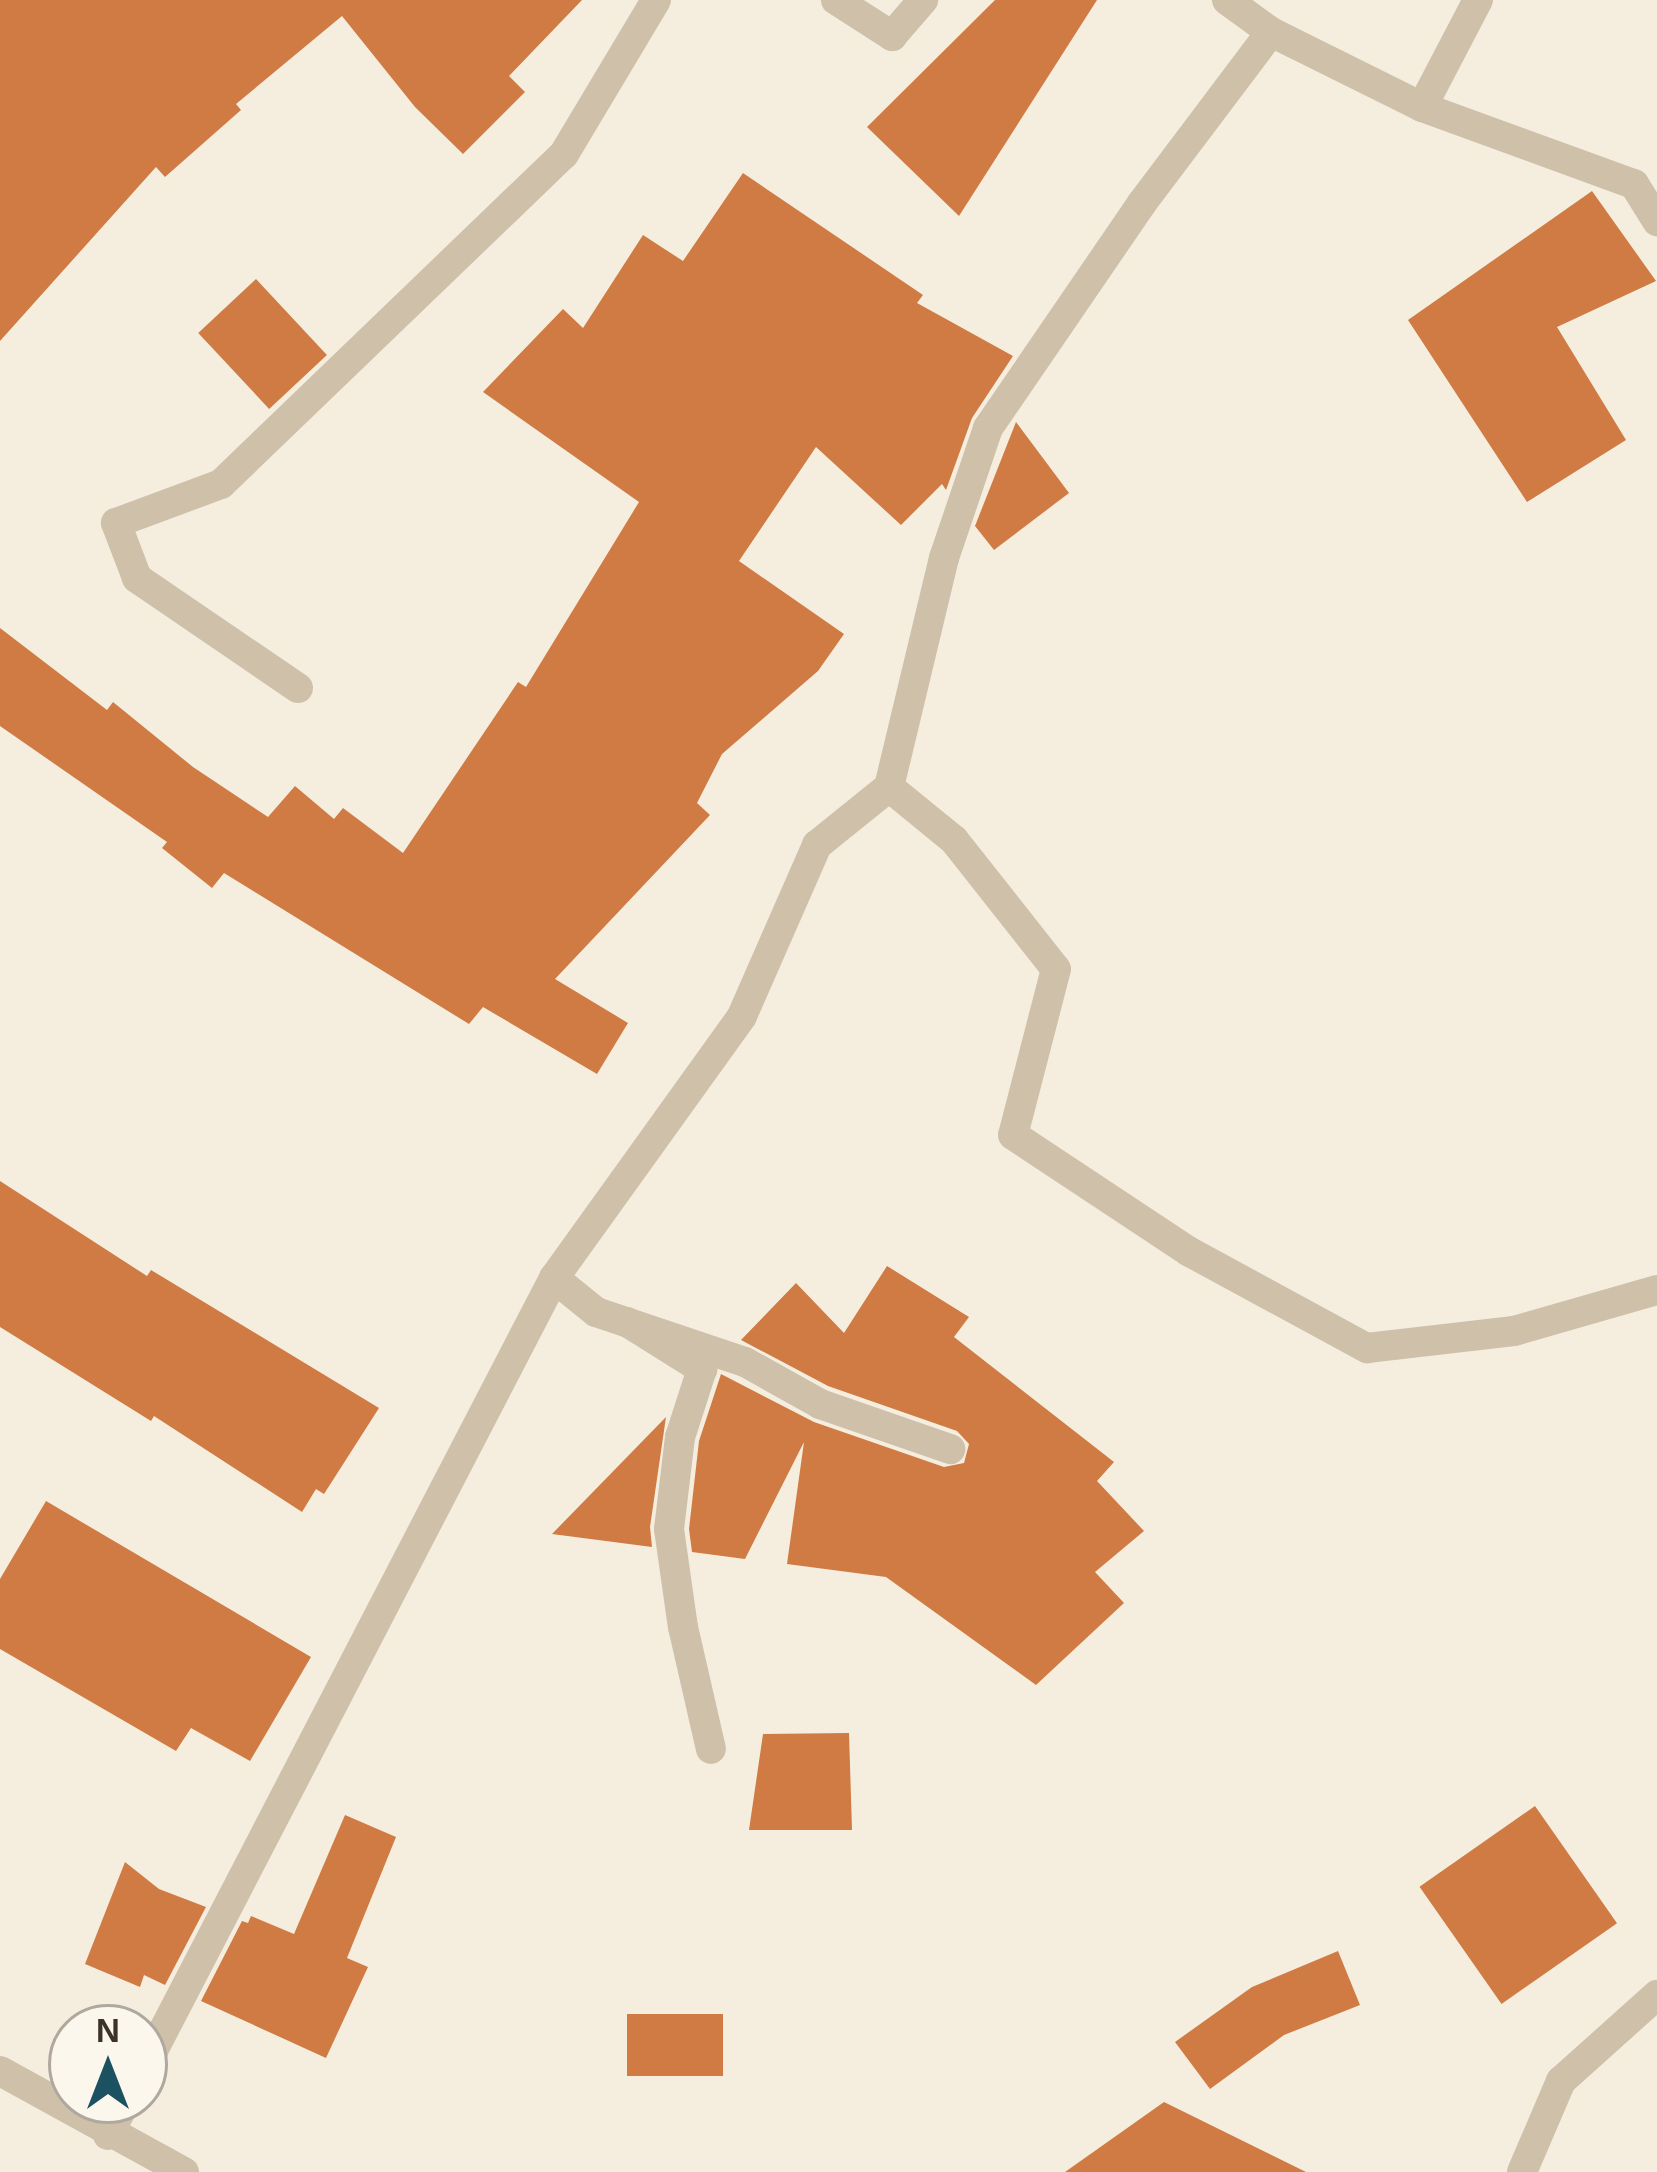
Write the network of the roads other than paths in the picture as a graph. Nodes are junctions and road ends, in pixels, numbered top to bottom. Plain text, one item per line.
1 (656, 0) edge
2 (836, 0) edge
3 (923, 0) edge
4 (1227, 0) edge
5 (1478, 0) edge
6 (1270, 32) junction
7 (1422, 107) junction
8 (1657, 221) edge
9 (298, 688) dead end
10 (889, 787) junction
11 (554, 1279) junction
12 (1657, 1290) edge
13 (627, 1322) junction
14 (950, 1449) dead end
15 (711, 1749) dead end
16 (1657, 1995) edge
17 (168, 2022) edge
18 (0, 2071) edge
19 (114, 2124) edge
20 (108, 2135) junction
21 (184, 2172) edge
22 (1522, 2172) edge

1 - 9 street
2 - 3 street
4 - 6 street
5 - 7 street
6 - 7 street
6 - 10 street
7 - 8 street
10 - 11 street
10 - 12 street
11 - 13 street
11 - 17 street
13 - 14 street
13 - 15 street
16 - 22 street
18 - 20 street
19 - 20 street
20 - 21 street

